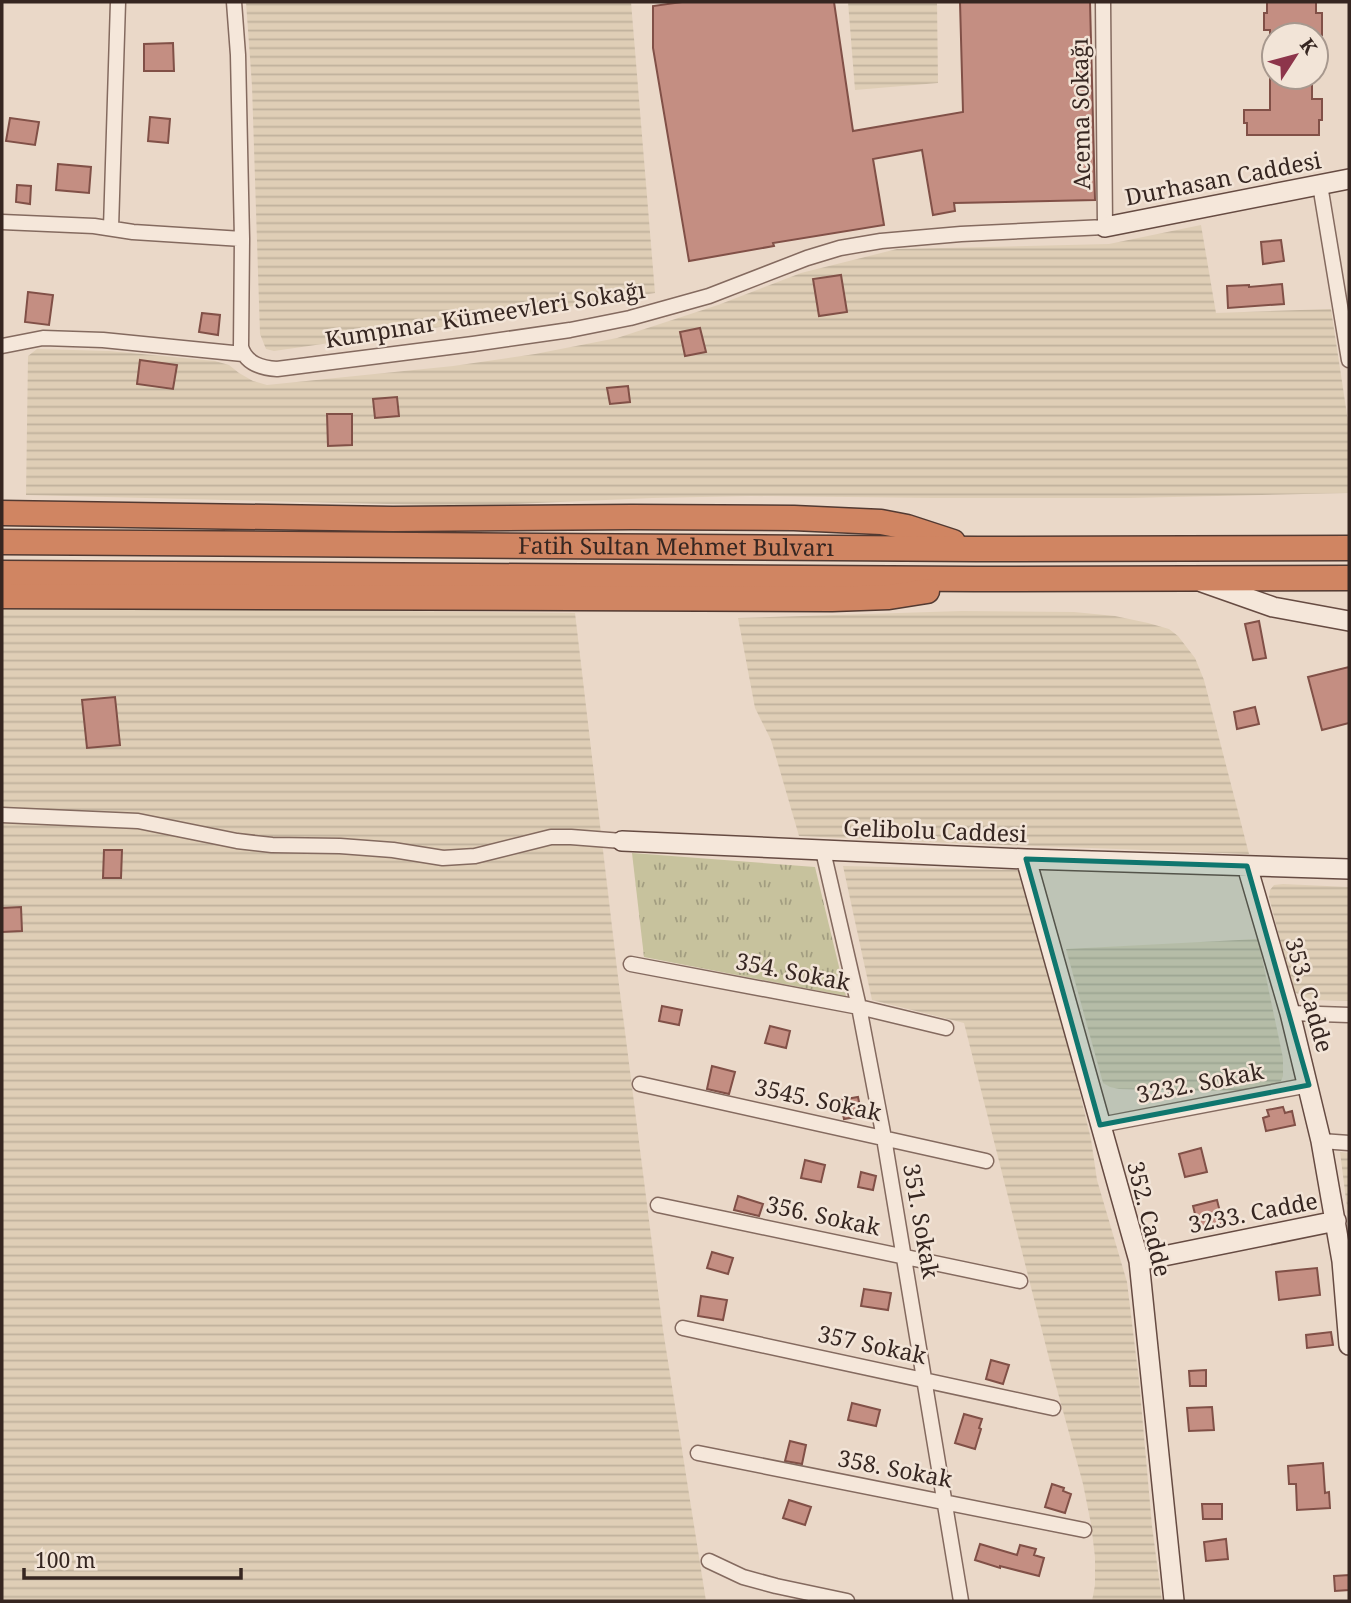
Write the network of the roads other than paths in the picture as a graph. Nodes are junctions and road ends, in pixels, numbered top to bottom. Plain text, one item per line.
1 (118, 2) edge
2 (234, 2) edge
3 (1103, 2) edge
4 (1349, 179) edge
5 (1320, 185) junction
6 (2, 222) edge
7 (1105, 227) junction
8 (111, 228) junction
9 (242, 239) junction
10 (2, 346) edge
11 (243, 354) junction
12 (1349, 360) edge
13 (2, 513) edge
14 (2, 542) edge
15 (1349, 548) edge
16 (976, 550) junction
17 (2, 573) edge
18 (1192, 578) junction
19 (1349, 578) edge
20 (975, 579) junction
21 (2, 596) edge
22 (1349, 621) edge
23 (2, 815) edge
24 (622, 841) joint
25 (823, 851) junction
26 (1026, 859) junction
27 (1247, 866) junction
28 (1349, 869) edge
29 (631, 964) dead end
30 (859, 1007) junction
31 (1290, 1013) junction
32 (1349, 1016) edge
33 (946, 1028) dead end
34 (640, 1084) dead end
35 (1309, 1085) junction
36 (1100, 1125) junction
37 (884, 1138) junction
38 (1321, 1141) junction
39 (1349, 1143) edge
40 (986, 1161) dead end
41 (658, 1205) dead end
42 (1336, 1221) junction
43 (904, 1256) junction
44 (1139, 1261) junction
45 (1345, 1261) edge
46 (1020, 1281) dead end
47 (682, 1328) dead end
48 (1349, 1345) edge
49 (925, 1380) junction
50 (1053, 1408) dead end
51 (698, 1453) dead end
52 (946, 1502) junction
53 (1084, 1530) dead end
54 (709, 1561) dead end
55 (839, 1600) edge
56 (961, 1601) edge
57 (1174, 1601) edge

1 - 8 street
2 - 9 street
3 - 7 street, Acema Sokağı
4 - 5 street, Durhasan Caddesi
5 - 7 street, Durhasan Caddesi
5 - 12 street
6 - 8 street
7 - 11 street, Kumpınar Kümeevleri Sokağı
8 - 9 street
9 - 11 street
10 - 11 street, Kumpınar Kümeevleri Sokağı
13 - 16 highway
14 - 16 highway, Fatih Sultan Mehmet Bulvarı
15 - 16 highway, Fatih Sultan Mehmet Bulvarı
17 - 20 highway, Fatih Sultan Mehmet Bulvarı
18 - 19 highway, Fatih Sultan Mehmet Bulvarı
18 - 20 highway, Fatih Sultan Mehmet Bulvarı
18 - 22 street
20 - 21 highway
23 - 24 street
24 - 25 street, Gelibolu Caddesi
25 - 26 street, Gelibolu Caddesi
25 - 30 street, 351. Sokak
26 - 27 street, Gelibolu Caddesi
26 - 36 street, 352. Cadde
27 - 28 street, Gelibolu Caddesi
27 - 31 street, 353. Cadde
29 - 30 street, 354. Sokak
30 - 33 street, 354. Sokak
30 - 37 street, 351. Sokak
31 - 32 street
31 - 35 street, 353. Cadde
34 - 37 street, 3545. Sokak
35 - 36 street, 3232. Sokak
35 - 38 street, 353. Cadde
36 - 44 street, 352. Cadde
37 - 40 street, 3545. Sokak
37 - 43 street, 351. Sokak
38 - 39 street
38 - 42 street, 353. Cadde
41 - 43 street, 356. Sokak
42 - 44 street, 3233. Cadde
42 - 45 street, 353. Cadde
43 - 46 street, 356. Sokak
43 - 49 street, 351. Sokak
44 - 57 street, 352. Cadde
45 - 48 street, 353. Cadde
47 - 49 street, 357 Sokak
49 - 50 street, 357 Sokak
49 - 52 street, 351. Sokak
51 - 52 street, 358. Sokak
52 - 53 street, 358. Sokak
52 - 56 street, 351. Sokak
54 - 55 street

